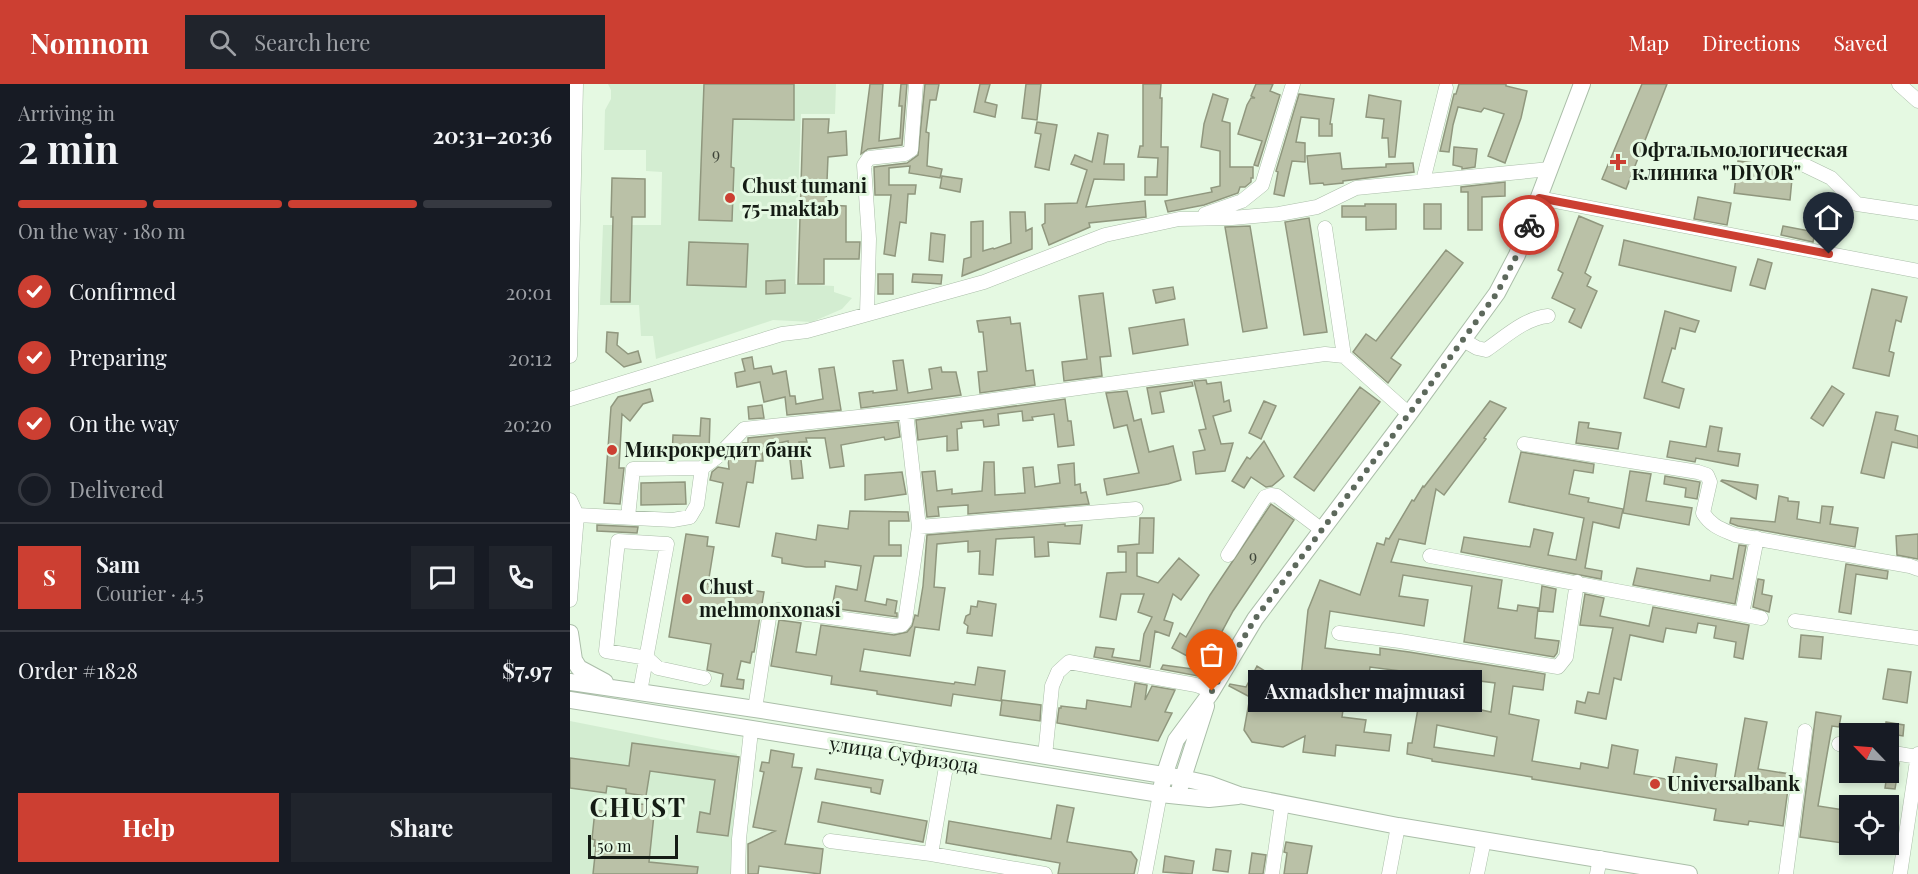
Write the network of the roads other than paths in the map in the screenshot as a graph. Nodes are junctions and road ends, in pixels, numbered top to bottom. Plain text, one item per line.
1 (576, 84) edge
2 (916, 84) edge
3 (1293, 84) edge
4 (1582, 84) edge
5 (1899, 84) edge
6 (1446, 88) dead end
7 (1918, 101) edge
8 (1800, 163) dead end
9 (1550, 169) junction
10 (1423, 181) junction
11 (1539, 198) junction
12 (1918, 213) edge
13 (1179, 219) junction
14 (1325, 228) dead end
15 (1918, 271) edge
16 (867, 314) junction
17 (1548, 316) dead end
18 (1463, 340) junction
19 (570, 356) edge
20 (1344, 356) junction
21 (570, 399) edge
22 (906, 412) junction
23 (1409, 414) junction
24 (1524, 444) dead end
25 (702, 468) junction
26 (570, 500) edge
27 (1136, 509) dead end
28 (574, 514) edge
29 (628, 517) junction
30 (919, 527) junction
31 (1322, 530) junction
32 (1757, 538) junction
33 (1228, 555) dead end
34 (1430, 556) dead end
35 (1918, 569) edge
36 (1577, 582) junction
37 (570, 600) edge
38 (1742, 614) junction
39 (1761, 618) dead end
40 (1795, 621) dead end
41 (570, 633) edge
42 (1339, 633) dead end
43 (1918, 638) edge
44 (647, 658) junction
45 (704, 678) dead end
46 (570, 682) edge
47 (609, 687) junction
48 (640, 692) junction
49 (1211, 692) junction
50 (570, 700) edge
51 (755, 709) junction
52 (752, 731) junction
53 (1805, 731) dead end
54 (1899, 753) edge
55 (1918, 755) edge
56 (1044, 756) junction
57 (947, 761) junction
58 (1164, 776) junction
59 (1182, 778) junction
60 (1160, 794) junction
61 (1239, 795) junction
62 (1179, 796) junction
63 (1282, 804) junction
64 (1398, 826) junction
65 (1484, 840) junction
66 (830, 841) dead end
67 (931, 854) junction
68 (1599, 866) edge
69 (738, 874) edge
70 (1045, 874) edge
71 (1145, 874) edge
72 (1272, 874) edge
73 (1389, 874) edge
74 (1477, 874) edge
75 (1689, 874) edge
76 (1786, 874) edge
77 (1900, 874) edge

1 - 19 street
2 - 16 street
3 - 13 street
4 - 9 main road
5 - 7 street
6 - 10 street
8 - 12 street
9 - 10 street
9 - 11 main road
10 - 13 street
11 - 15 street
11 - 18 main road
13 - 16 street
14 - 20 street
16 - 21 street
17 - 18 street
18 - 23 main road
20 - 22 street
20 - 23 street
22 - 25 street
22 - 30 street
23 - 31 main road
24 - 32 street
25 - 29 street
25 - 29 street
26 - 28 street
27 - 30 street
28 - 29 street
28 - 37 street
30 - 51 street
31 - 33 street
31 - 49 main road
32 - 35 street
32 - 38 street
34 - 36 street
36 - 38 street
36 - 42 street
38 - 39 street
40 - 43 street
41 - 47 main road
44 - 44 street
44 - 45 street
44 - 48 street
46 - 47 main road, улица Суфизода
47 - 48 main road, улица Суфизода
48 - 51 main road, улица Суфизода
49 - 56 street
49 - 58 main road
49 - 59 main road
50 - 52 main road, улица Суфизода
51 - 56 main road, улица Суфизода
52 - 57 main road, улица Суфизода
52 - 69 street
53 - 76 street
54 - 55 street
55 - 77 street
56 - 58 main road, улица Суфизода
57 - 60 main road, улица Суфизода
57 - 67 street
58 - 59 main road, улица Суфизода
58 - 60 main road
59 - 61 main road, улица Суфизода
59 - 62 main road
60 - 62 main road, улица Суфизода
60 - 71 street
61 - 62 main road, улица Суфизода
61 - 63 main road
63 - 64 main road
63 - 72 street
64 - 65 main road
64 - 73 street
65 - 68 main road
65 - 74 street
66 - 67 street
67 - 70 street
68 - 75 main road

